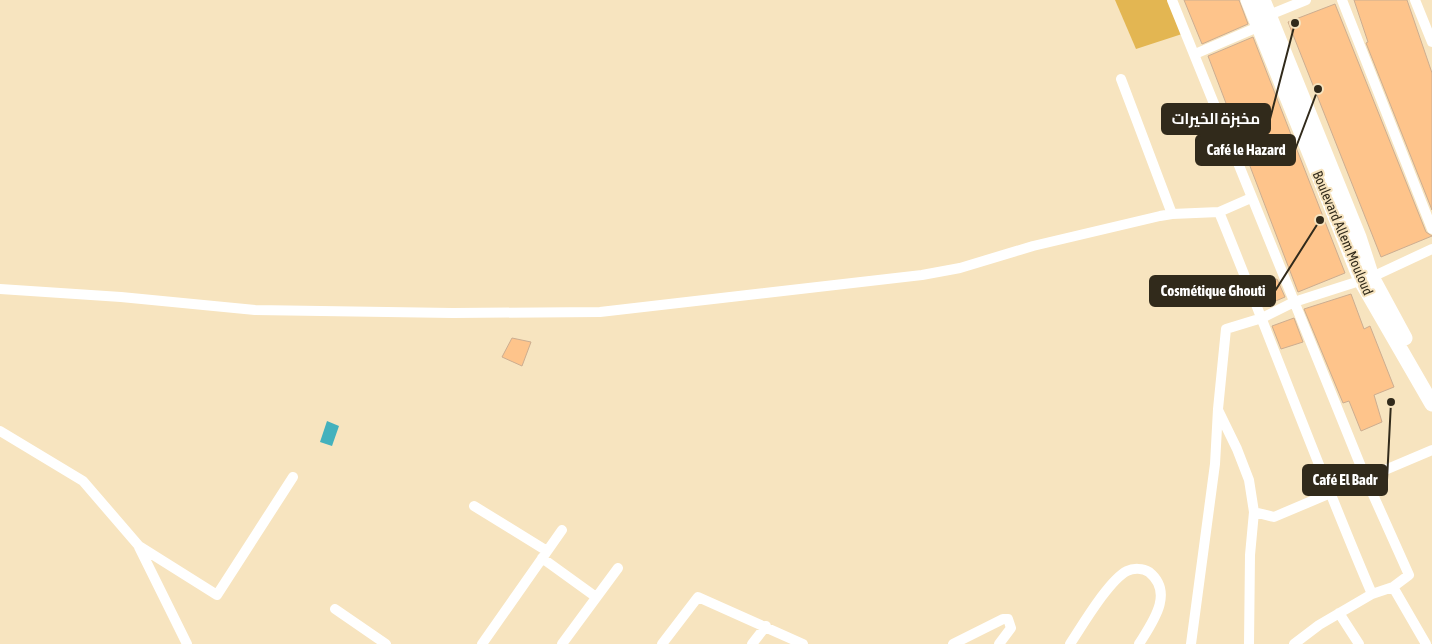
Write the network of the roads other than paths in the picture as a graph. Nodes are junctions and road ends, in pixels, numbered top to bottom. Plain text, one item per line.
1 (1172, 0) edge
2 (1248, 0) edge
3 (1263, 0) edge
4 (1306, 0) edge
5 (1342, 0) edge
6 (1416, 0) edge
7 (1270, 15) junction
8 (1258, 28) junction
9 (1432, 42) edge
10 (1195, 54) junction
11 (1121, 79) dead end
12 (1251, 198) junction
13 (1219, 212) junction
14 (1172, 214) junction
15 (1432, 229) edge
16 (1432, 249) edge
17 (1366, 279) junction
18 (0, 289) edge
19 (1294, 302) junction
20 (1262, 318) junction
21 (1432, 385) edge
22 (1432, 404) edge
23 (1218, 409) junction
24 (0, 431) edge
25 (1432, 450) edge
26 (293, 477) dead end
27 (1366, 479) junction
28 (1329, 495) junction
29 (474, 506) dead end
30 (1254, 512) junction
31 (562, 530) dead end
32 (139, 546) junction
33 (545, 555) junction
34 (618, 568) dead end
35 (1393, 587) junction
36 (1372, 594) junction
37 (596, 597) junction
38 (335, 609) dead end
39 (1339, 613) junction
40 (766, 626) junction
41 (1432, 633) edge
42 (1424, 643) edge
43 (187, 644) edge
44 (386, 644) edge
45 (482, 644) edge
46 (562, 644) edge
47 (662, 644) edge
48 (752, 644) edge
49 (803, 644) edge
50 (954, 644) edge
51 (999, 644) edge
52 (1070, 644) edge
53 (1139, 644) edge
54 (1191, 644) edge
55 (1249, 644) edge
56 (1294, 644) edge
57 (1359, 644) edge

1 - 10 street
2 - 8 main road, Boulevard Allem Mouloud
3 - 7 main road, Boulevard Allem Mouloud
4 - 7 street
5 - 15 street
6 - 9 street
7 - 8 street
7 - 17 main road, Boulevard Allem Mouloud
8 - 10 street
8 - 17 main road, Boulevard Allem Mouloud
10 - 12 street
11 - 14 street
12 - 13 street
12 - 19 street
13 - 14 street
13 - 20 street
14 - 18 street
16 - 17 street
17 - 19 street
17 - 21 main road, Boulevard Allem Mouloud
17 - 22 main road, Boulevard Allem Mouloud
19 - 20 street
19 - 27 street
20 - 23 street
20 - 28 street
23 - 30 street
23 - 54 street
24 - 32 street
25 - 27 street
26 - 32 street
27 - 28 street
27 - 35 street
28 - 30 street
28 - 36 street
29 - 33 street
30 - 55 street
31 - 33 street
32 - 43 street
33 - 37 street
33 - 45 street
34 - 37 street
35 - 36 street
35 - 42 street
36 - 39 street
37 - 46 street
38 - 44 street
39 - 56 street
39 - 57 street
40 - 47 street
40 - 48 street
40 - 49 street
41 - 42 street
50 - 51 street
52 - 53 street

